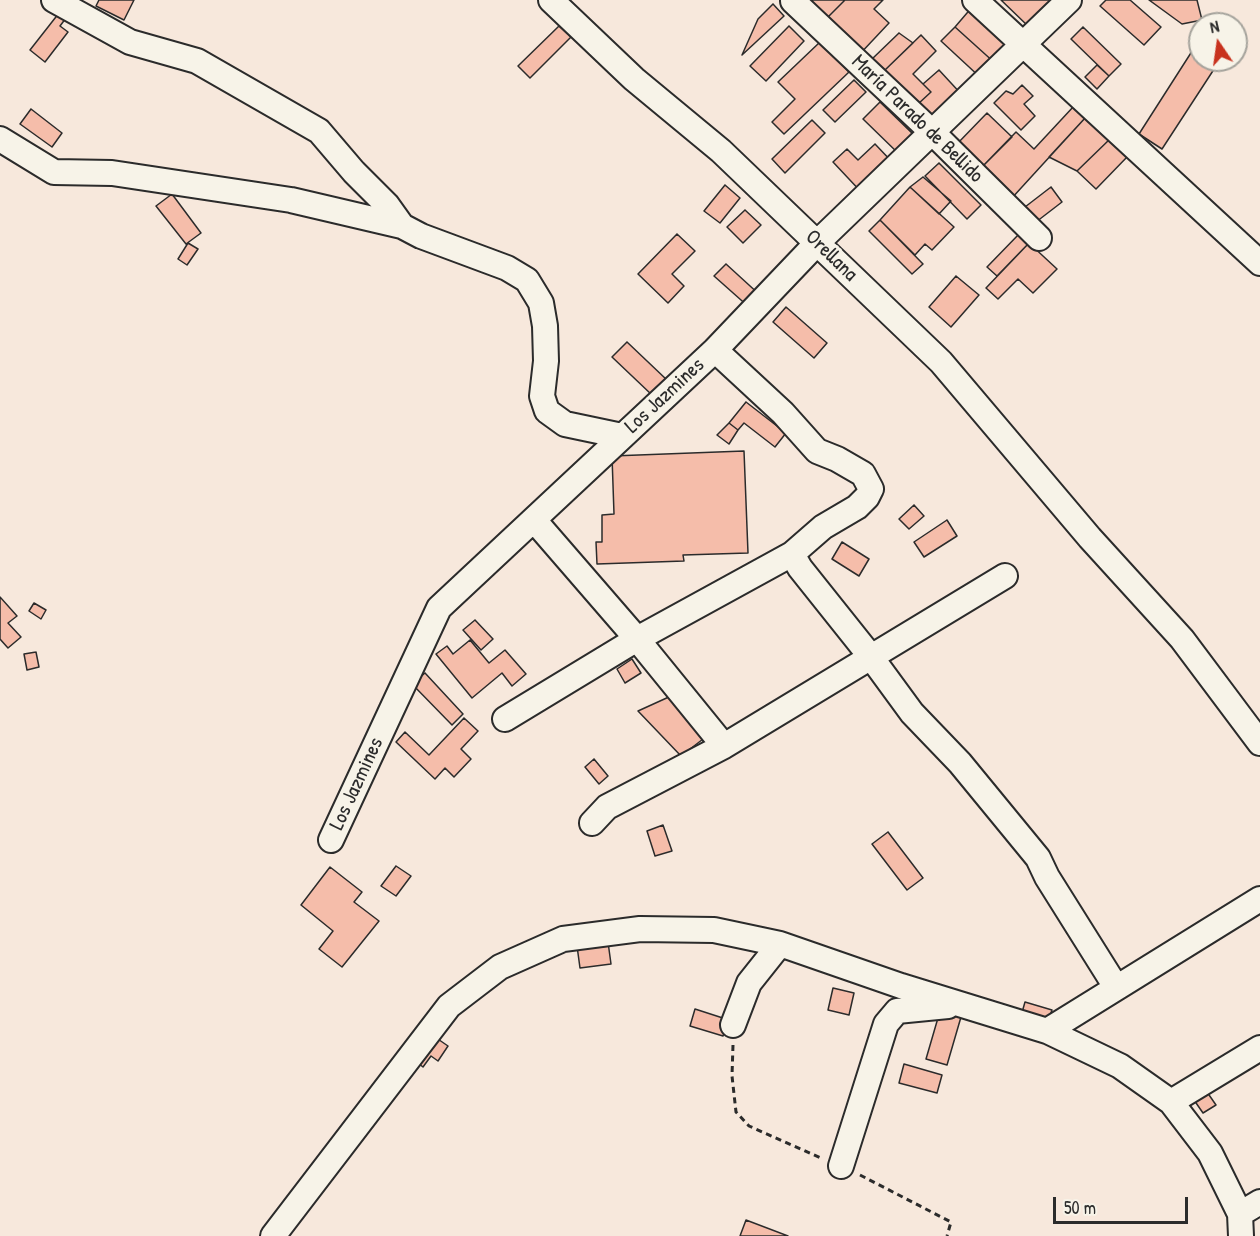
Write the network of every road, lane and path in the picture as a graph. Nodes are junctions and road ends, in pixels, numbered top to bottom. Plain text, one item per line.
1 (54, 0) edge
2 (551, 0) edge
3 (975, 0) edge
4 (1069, 0) edge
5 (793, 2) dead end
6 (1021, 44) junction
7 (932, 132) junction
8 (0, 140) edge
9 (402, 226) junction
10 (1040, 238) dead end
11 (817, 243) junction
12 (1260, 263) edge
13 (715, 350) junction
14 (622, 436) junction
15 (534, 520) junction
16 (792, 554) junction
17 (1005, 576) dead end
18 (637, 639) junction
19 (871, 657) junction
20 (505, 719) dead end
21 (1260, 743) edge
22 (724, 746) junction
23 (592, 823) dead end
24 (331, 840) dead end
25 (1260, 899) edge
26 (780, 944) junction
27 (1116, 987) junction
28 (960, 1005) junction
29 (734, 1025) joint
30 (1047, 1031) junction
31 (1260, 1048) edge
32 (1170, 1102) junction
33 (841, 1166) junction
34 (1247, 1217) edge
35 (273, 1236) edge
36 (947, 1236) edge

1 - 9 street
2 - 11 street, Orellana
3 - 6 street
4 - 6 street, Los Jazmines
5 - 7 street, María Parado de Bellido
6 - 7 street, Los Jazmines
6 - 12 street
7 - 10 street, María Parado de Bellido
7 - 11 street, Los Jazmines
8 - 9 street
9 - 14 street
11 - 13 street, Los Jazmines
11 - 21 street, Orellana
13 - 14 street, Los Jazmines
13 - 16 street
14 - 15 street, Los Jazmines
15 - 18 street
15 - 24 street, Los Jazmines
16 - 18 street
16 - 19 street
17 - 19 street
18 - 20 street
18 - 22 street
19 - 22 street
19 - 27 street
22 - 23 street
25 - 27 street
26 - 28 street
26 - 29 street
26 - 35 street
27 - 30 street
28 - 30 street
28 - 33 street
29 - 33 path
30 - 32 street
31 - 32 street
32 - 34 street
33 - 36 path

